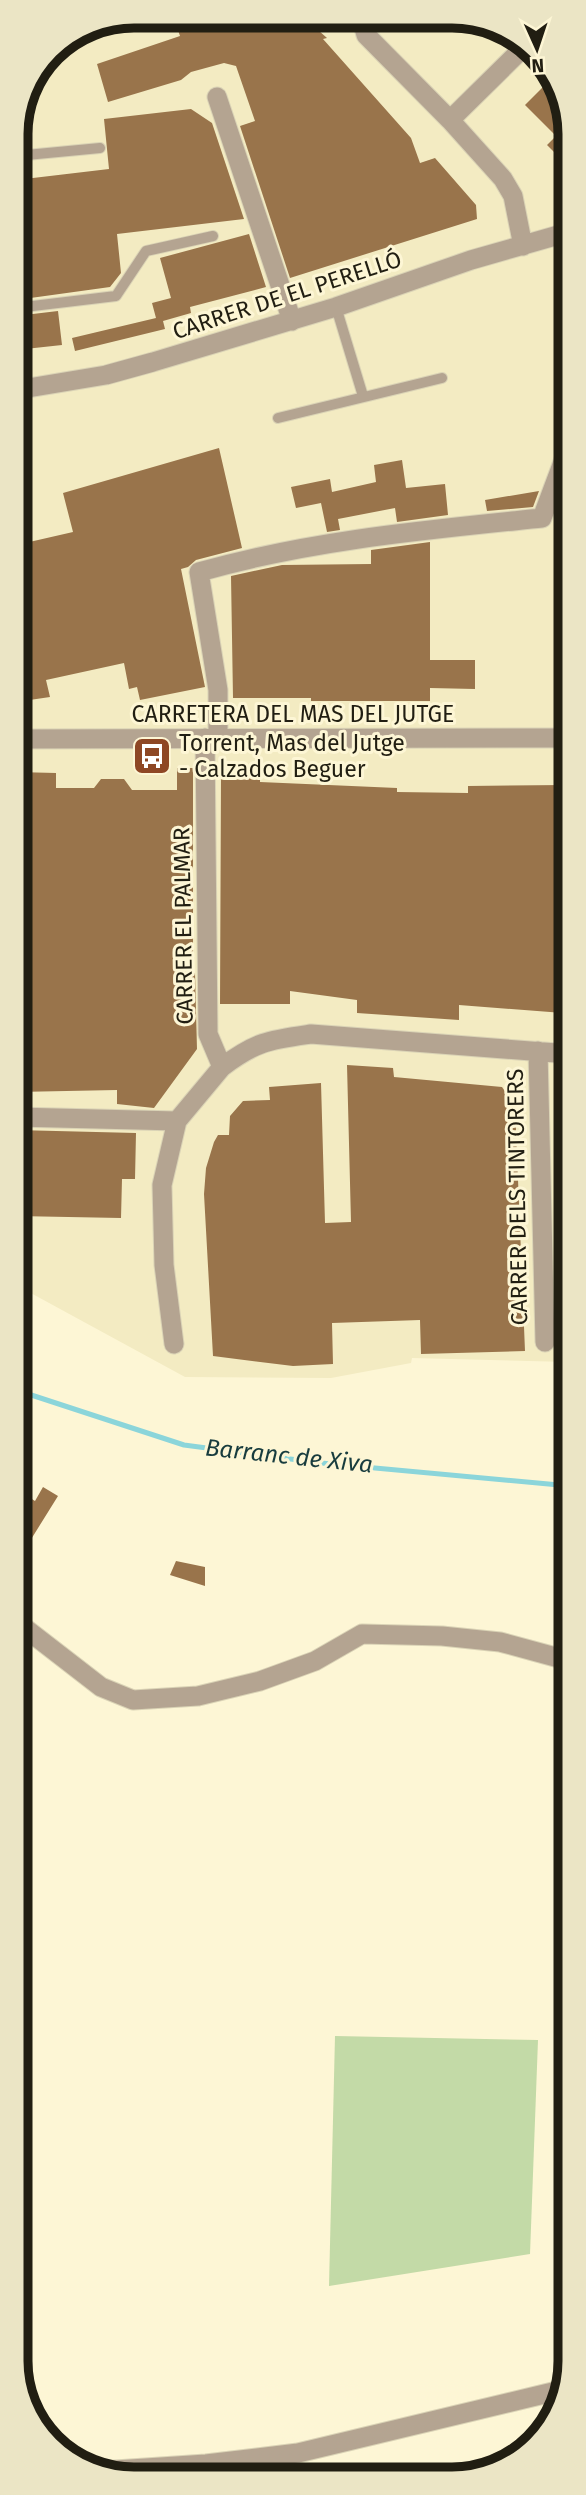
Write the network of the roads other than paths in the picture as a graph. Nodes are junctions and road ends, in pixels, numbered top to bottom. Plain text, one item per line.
1 (364, 28) edge
2 (502, 69) edge
3 (217, 97) dead end
4 (450, 120) junction
5 (100, 148) dead end
6 (28, 155) edge
7 (558, 235) edge
8 (213, 236) dead end
9 (523, 246) junction
10 (28, 307) edge
11 (336, 307) junction
12 (292, 321) junction
13 (442, 379) dead end
14 (28, 388) edge
15 (363, 396) junction
16 (278, 418) dead end
17 (558, 475) edge
18 (212, 738) junction
19 (558, 738) edge
20 (28, 739) edge
21 (538, 1051) junction
22 (558, 1053) edge
23 (222, 1067) junction
24 (28, 1117) edge
25 (177, 1121) junction
26 (545, 1342) dead end
27 (174, 1343) dead end
28 (28, 1631) edge
29 (558, 1658) edge
30 (553, 2392) edge
31 (153, 2467) edge

1 - 4 street
2 - 4 street
3 - 12 street
4 - 9 street
5 - 6 lane
7 - 9 street, CARRER DE EL PERELLÓ
8 - 10 lane
9 - 11 street, CARRER DE EL PERELLÓ
11 - 12 street, CARRER DE EL PERELLÓ
11 - 15 lane
12 - 14 street, CARRER DE EL PERELLÓ
13 - 15 lane
15 - 16 lane
17 - 18 street, CARRER EL PALMAR
18 - 19 street, CARRETERA DEL MAS DEL JUTGE
18 - 20 street, CARRETERA DEL MAS DEL JUTGE
18 - 23 street, CARRER EL PALMAR
21 - 22 street
21 - 23 street
21 - 26 street, CARRER DELS TINTORERS
23 - 25 street
24 - 25 street
25 - 27 street
28 - 29 street
30 - 31 street

